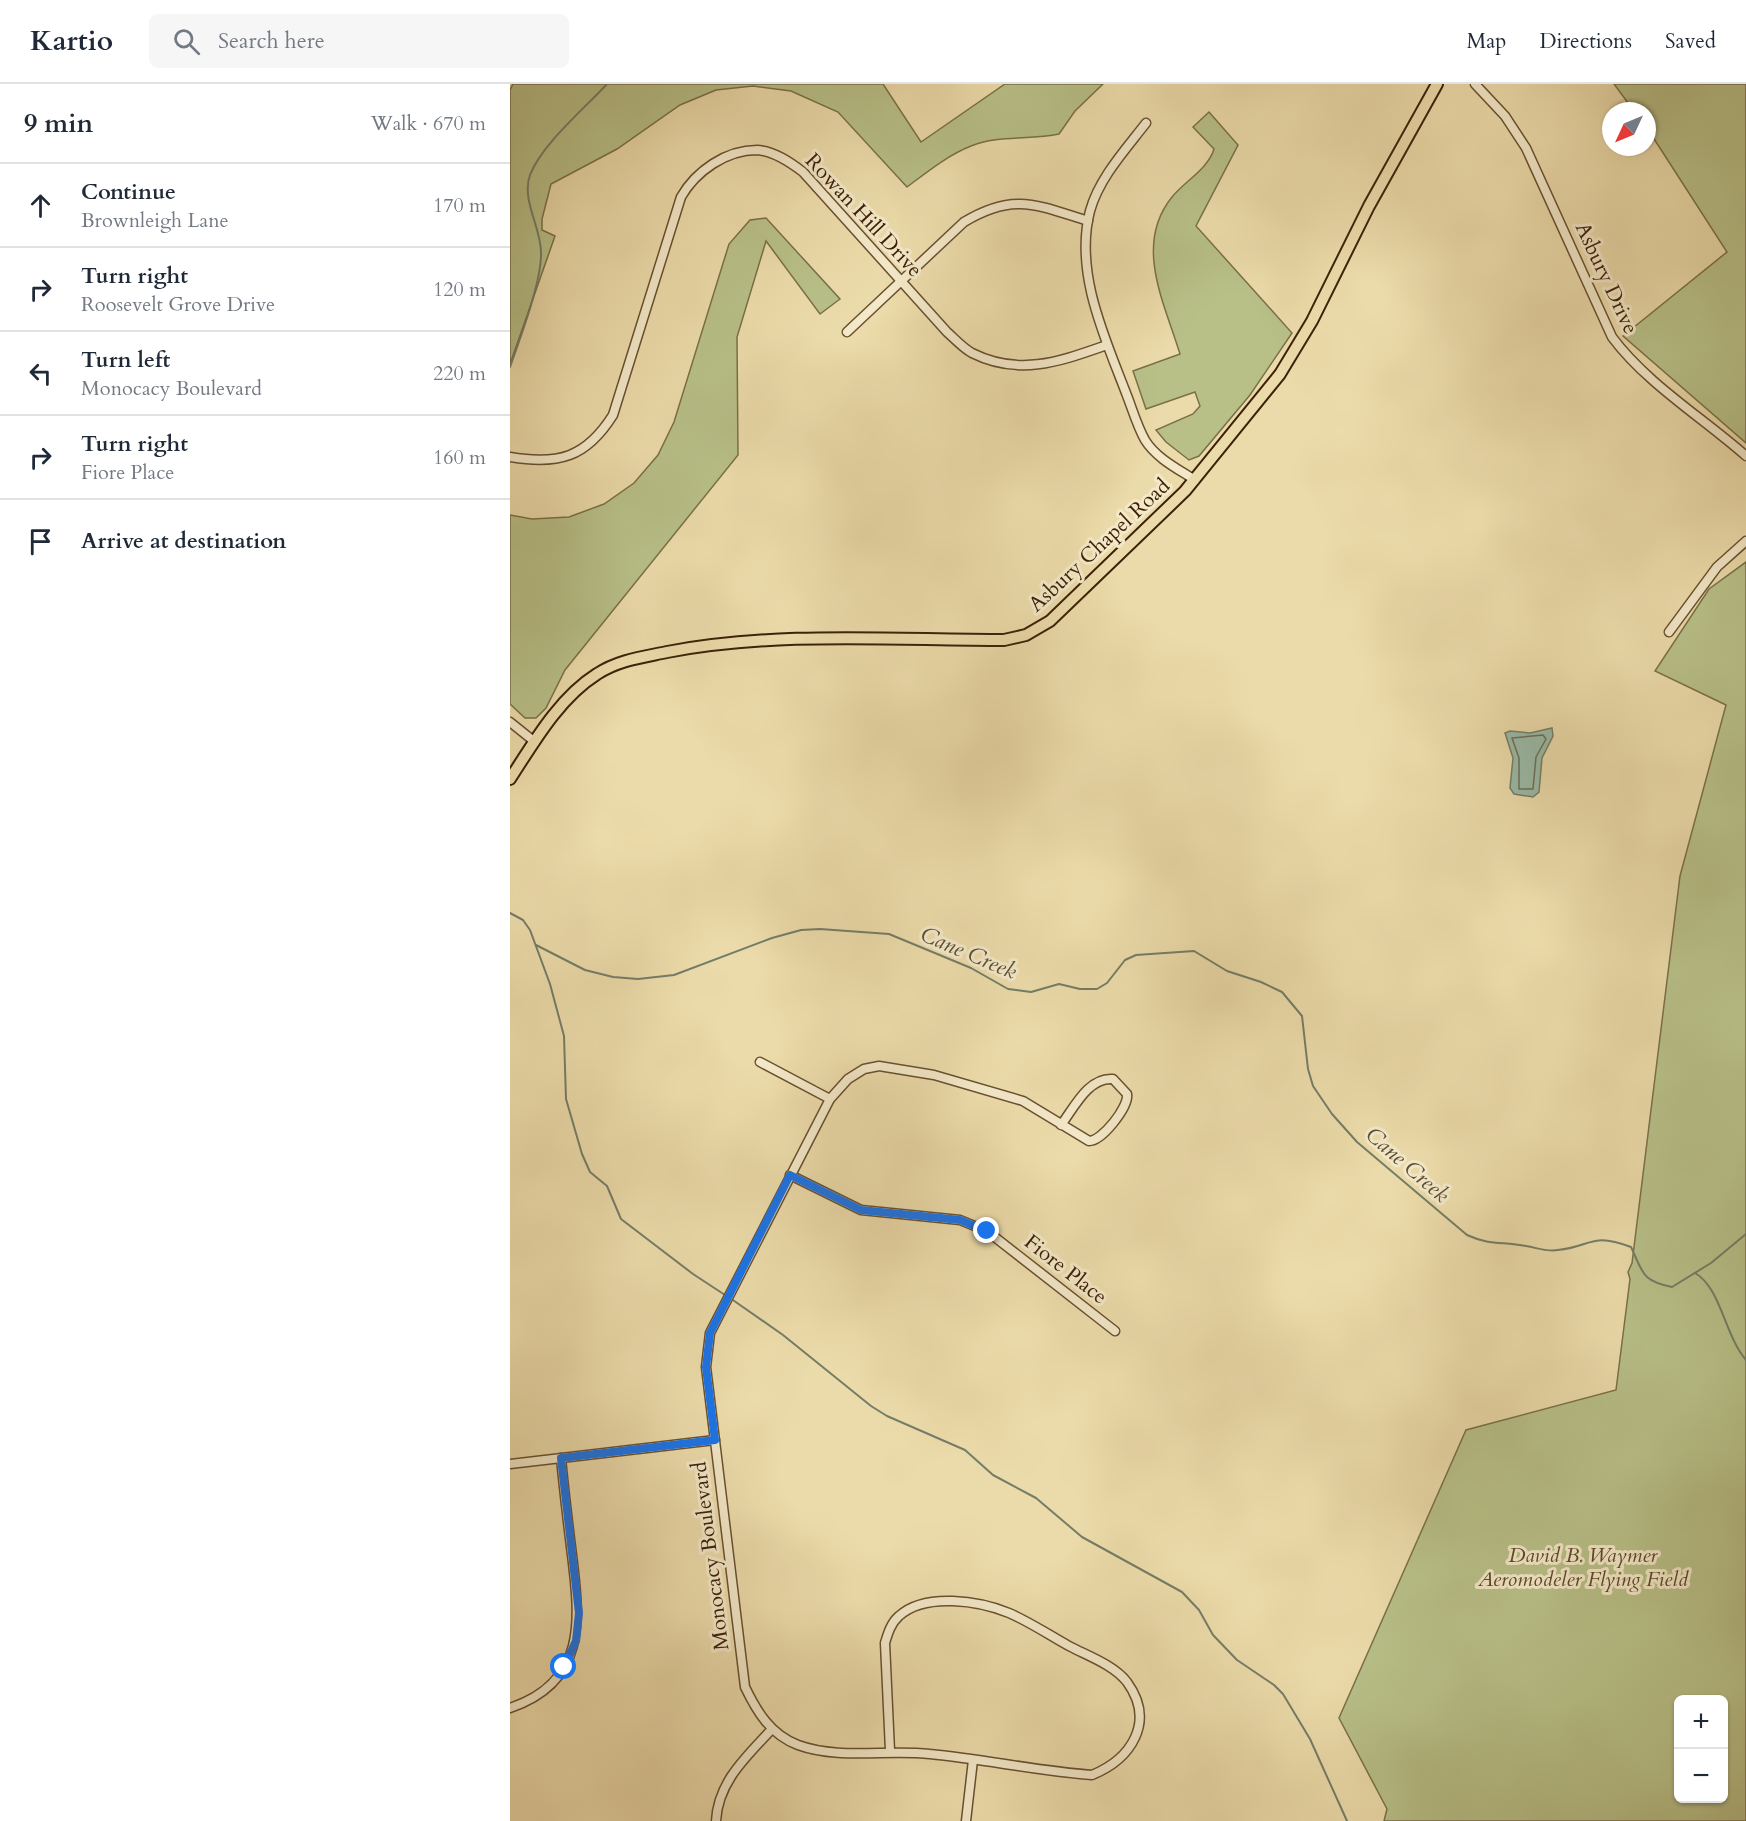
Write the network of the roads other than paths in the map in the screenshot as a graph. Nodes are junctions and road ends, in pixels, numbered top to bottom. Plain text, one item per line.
1 (1437, 84) edge
2 (1475, 84) edge
3 (1146, 123) dead end
4 (1088, 220) junction
5 (902, 280) junction
6 (847, 332) dead end
7 (1107, 345) junction
8 (1746, 456) edge
9 (510, 458) edge
10 (1195, 480) junction
11 (1746, 542) edge
12 (1669, 632) dead end
13 (510, 722) edge
14 (535, 742) junction
15 (510, 779) edge
16 (760, 1062) dead end
17 (831, 1099) junction
18 (1061, 1125) junction
19 (790, 1175) junction
20 (1115, 1331) dead end
21 (715, 1440) junction
22 (561, 1458) junction
23 (510, 1464) edge
24 (510, 1708) edge
25 (771, 1730) junction
26 (890, 1752) junction
27 (973, 1760) junction
28 (716, 1821) edge
29 (966, 1821) edge

1 - 10 main road, Asbury Chapel Road
2 - 8 street, Asbury Drive
3 - 4 street
4 - 5 street
4 - 7 street
5 - 6 street
5 - 7 street, Rowan Hill Drive
5 - 9 street, Rowan Hill Drive
7 - 10 street
10 - 14 main road, Asbury Chapel Road
11 - 12 street
13 - 14 street
14 - 15 main road, Asbury Chapel Road
16 - 17 street
17 - 18 street, Monocacy Boulevard
17 - 19 street, Monocacy Boulevard
18 - 18 street, Monocacy Boulevard
19 - 20 street, Fiore Place
19 - 21 street, Monocacy Boulevard
21 - 22 street
21 - 25 street, Monocacy Boulevard
22 - 23 street
22 - 24 street
25 - 26 street, Monocacy Boulevard
25 - 28 street
26 - 27 street, Monocacy Boulevard
26 - 27 street, Monocacy Boulevard
27 - 29 street

